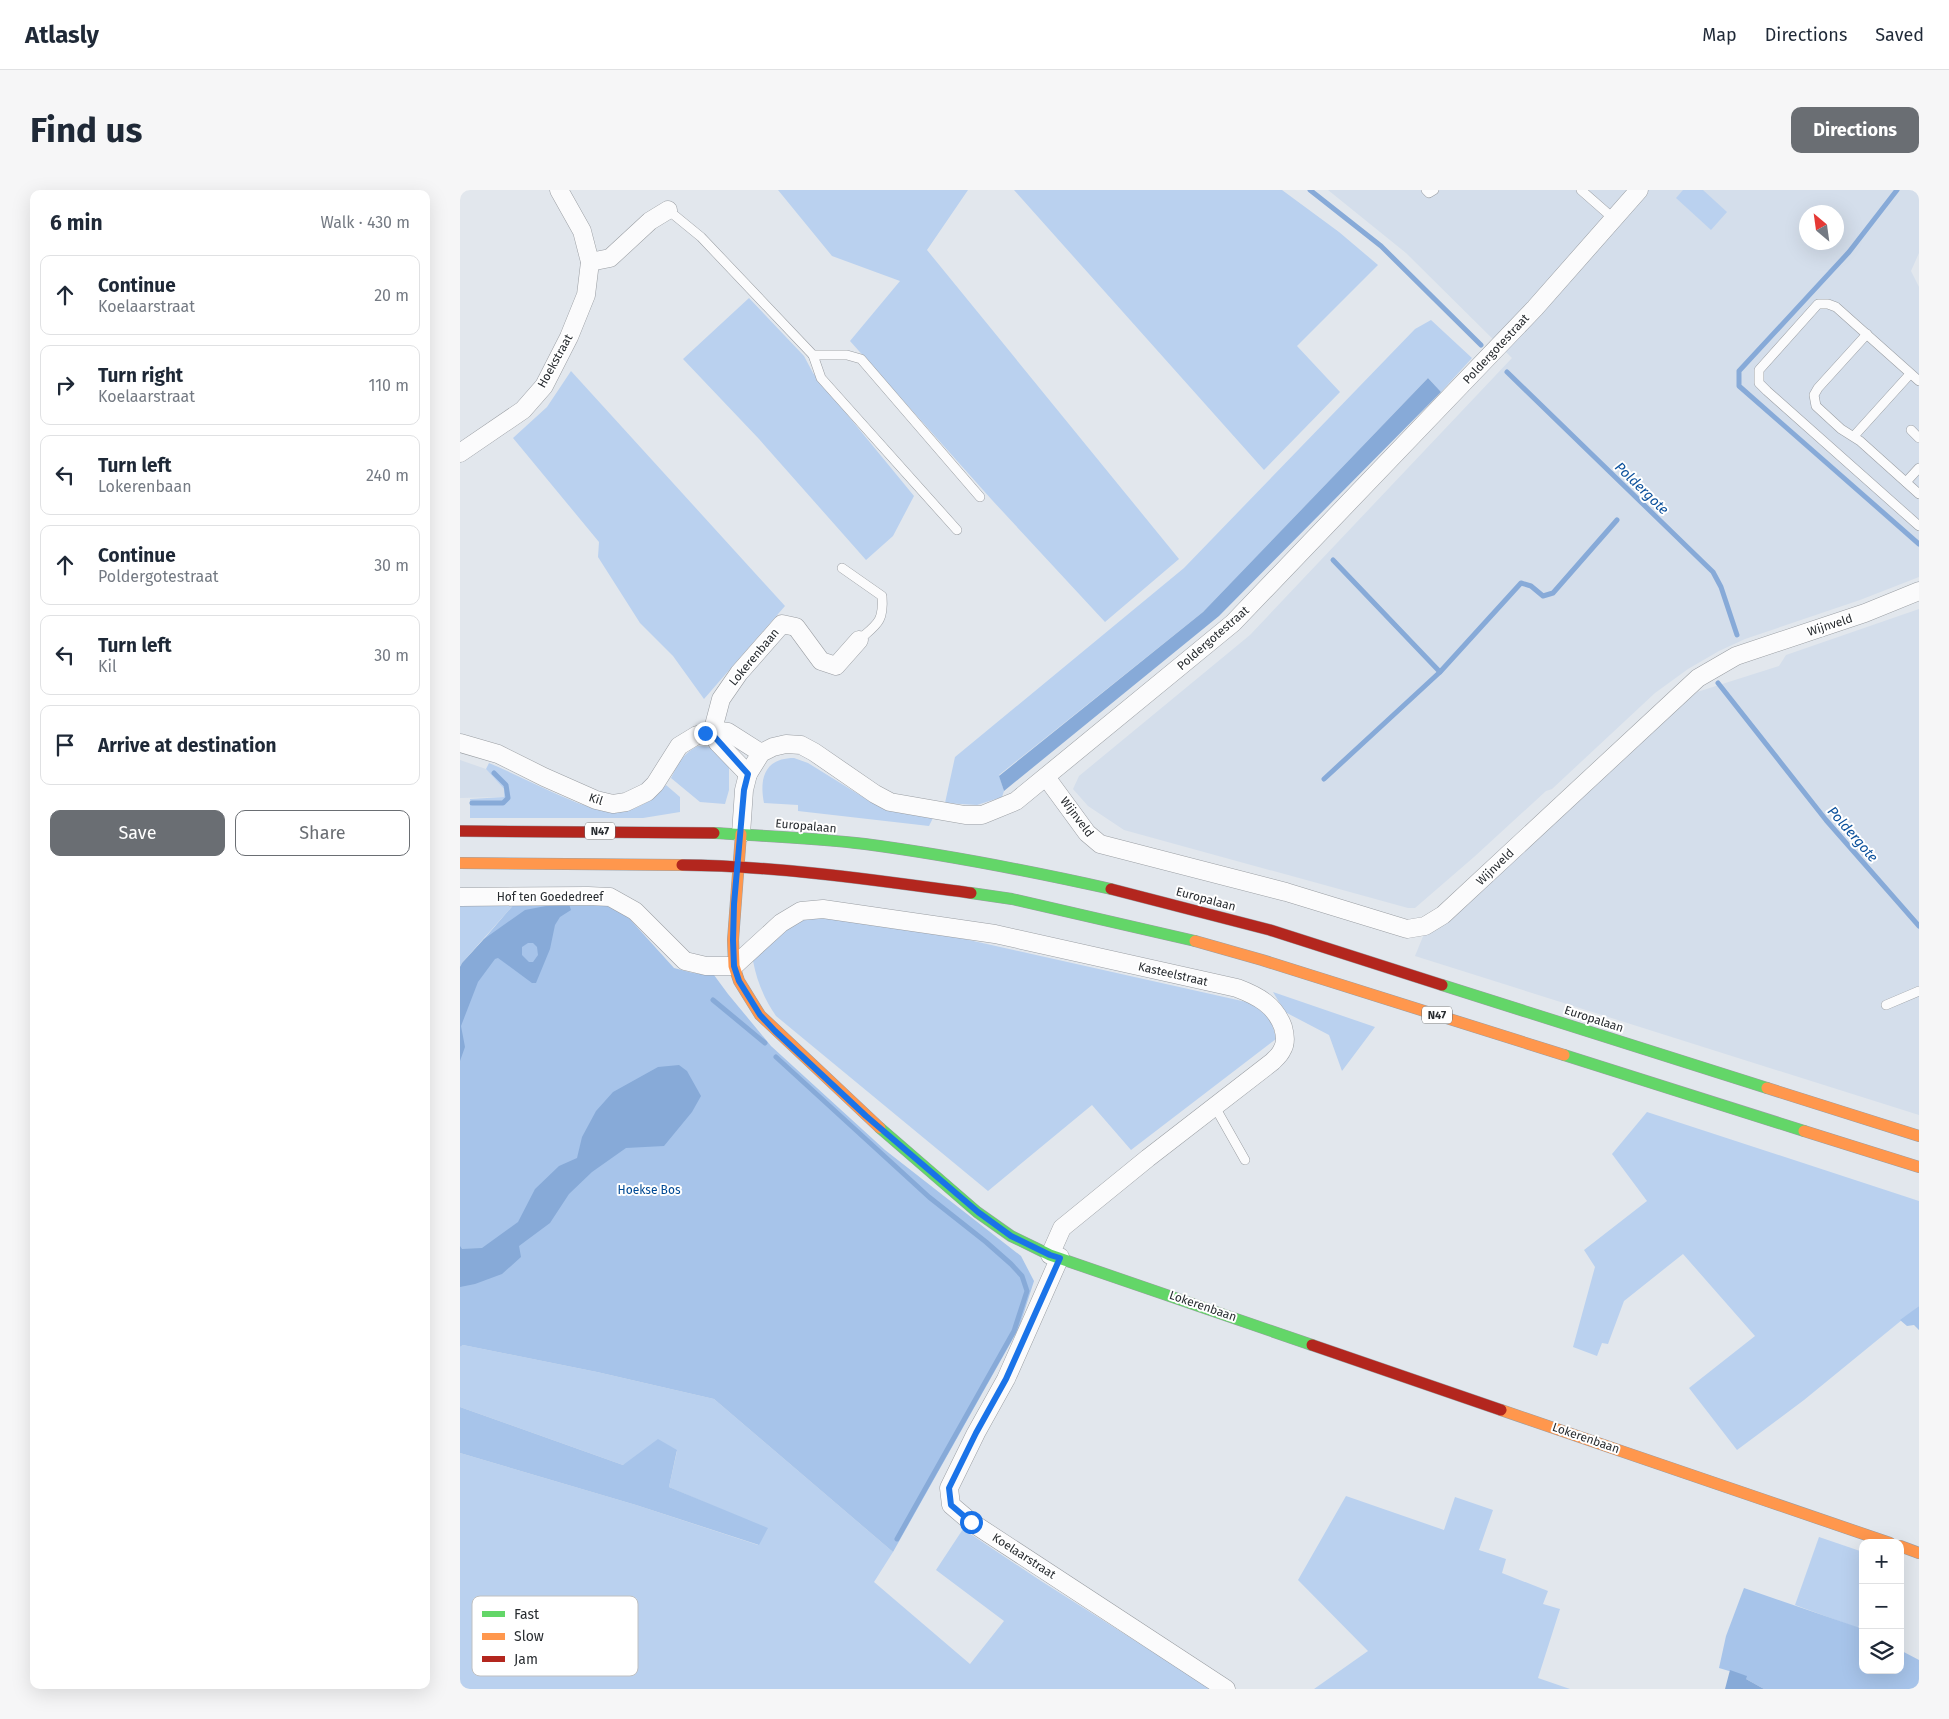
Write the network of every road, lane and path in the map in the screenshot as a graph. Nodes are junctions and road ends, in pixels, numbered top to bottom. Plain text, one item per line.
1 (559, 190) edge
2 (1426, 190) edge
3 (1434, 190) edge
4 (1581, 190) edge
5 (1640, 190) edge
6 (668, 210) joint
7 (1614, 219) junction
8 (590, 262) junction
9 (1866, 334) junction
10 (813, 355) junction
11 (1910, 374) junction
12 (1919, 382) edge
13 (1910, 430) dead end
14 (1854, 436) junction
15 (1919, 438) edge
16 (460, 453) edge
17 (1919, 468) edge
18 (1906, 482) junction
19 (1919, 494) edge
20 (980, 497) dead end
21 (1919, 526) edge
22 (956, 530) dead end
23 (842, 568) dead end
24 (1919, 591) edge
25 (859, 640) joint
26 (712, 734) junction
27 (460, 743) edge
28 (761, 754) junction
29 (748, 774) junction
30 (1046, 777) junction
31 (460, 831) edge
32 (741, 834) junction
33 (460, 863) edge
34 (738, 866) junction
35 (460, 897) edge
36 (734, 966) junction
37 (1919, 991) edge
38 (1886, 1005) dead end
39 (1216, 1107) junction
40 (1919, 1136) edge
41 (1246, 1160) dead end
42 (1919, 1168) edge
43 (1055, 1256) junction
44 (1878, 1539) edge
45 (1904, 1547) edge
46 (1919, 1553) edge
47 (1226, 1689) edge

1 - 8 street, Hoekstraat
2 - 3 lane
4 - 7 lane
5 - 7 street, Poldergotestraat
6 - 8 street
6 - 10 lane
7 - 30 street, Poldergotestraat
8 - 16 street, Hoekstraat
9 - 11 lane
9 - 14 lane
9 - 21 lane
10 - 20 lane
10 - 22 lane
11 - 12 lane
11 - 14 lane
13 - 15 lane
14 - 18 lane
17 - 18 lane
18 - 19 lane
23 - 25 lane
24 - 30 street, Wijnveld
25 - 26 street, Lokerenbaan
26 - 27 street, Kil
26 - 28 street, Kil
26 - 29 street
28 - 29 street
28 - 30 street, Poldergotestraat
29 - 32 street
31 - 32 main road, Europalaan / N47
32 - 34 main road, Lokerenbaan
32 - 40 main road, Europalaan / N47
33 - 34 main road, N47
34 - 36 main road, Lokerenbaan
34 - 42 main road, N47
35 - 36 street, Hof ten Goededreef
36 - 39 street, Kasteelstraat
36 - 43 main road, Lokerenbaan
37 - 38 lane
39 - 41 lane
39 - 43 street, Kasteelstraat
43 - 44 main road, Lokerenbaan
43 - 47 street, Koelaarstraat
45 - 46 main road

